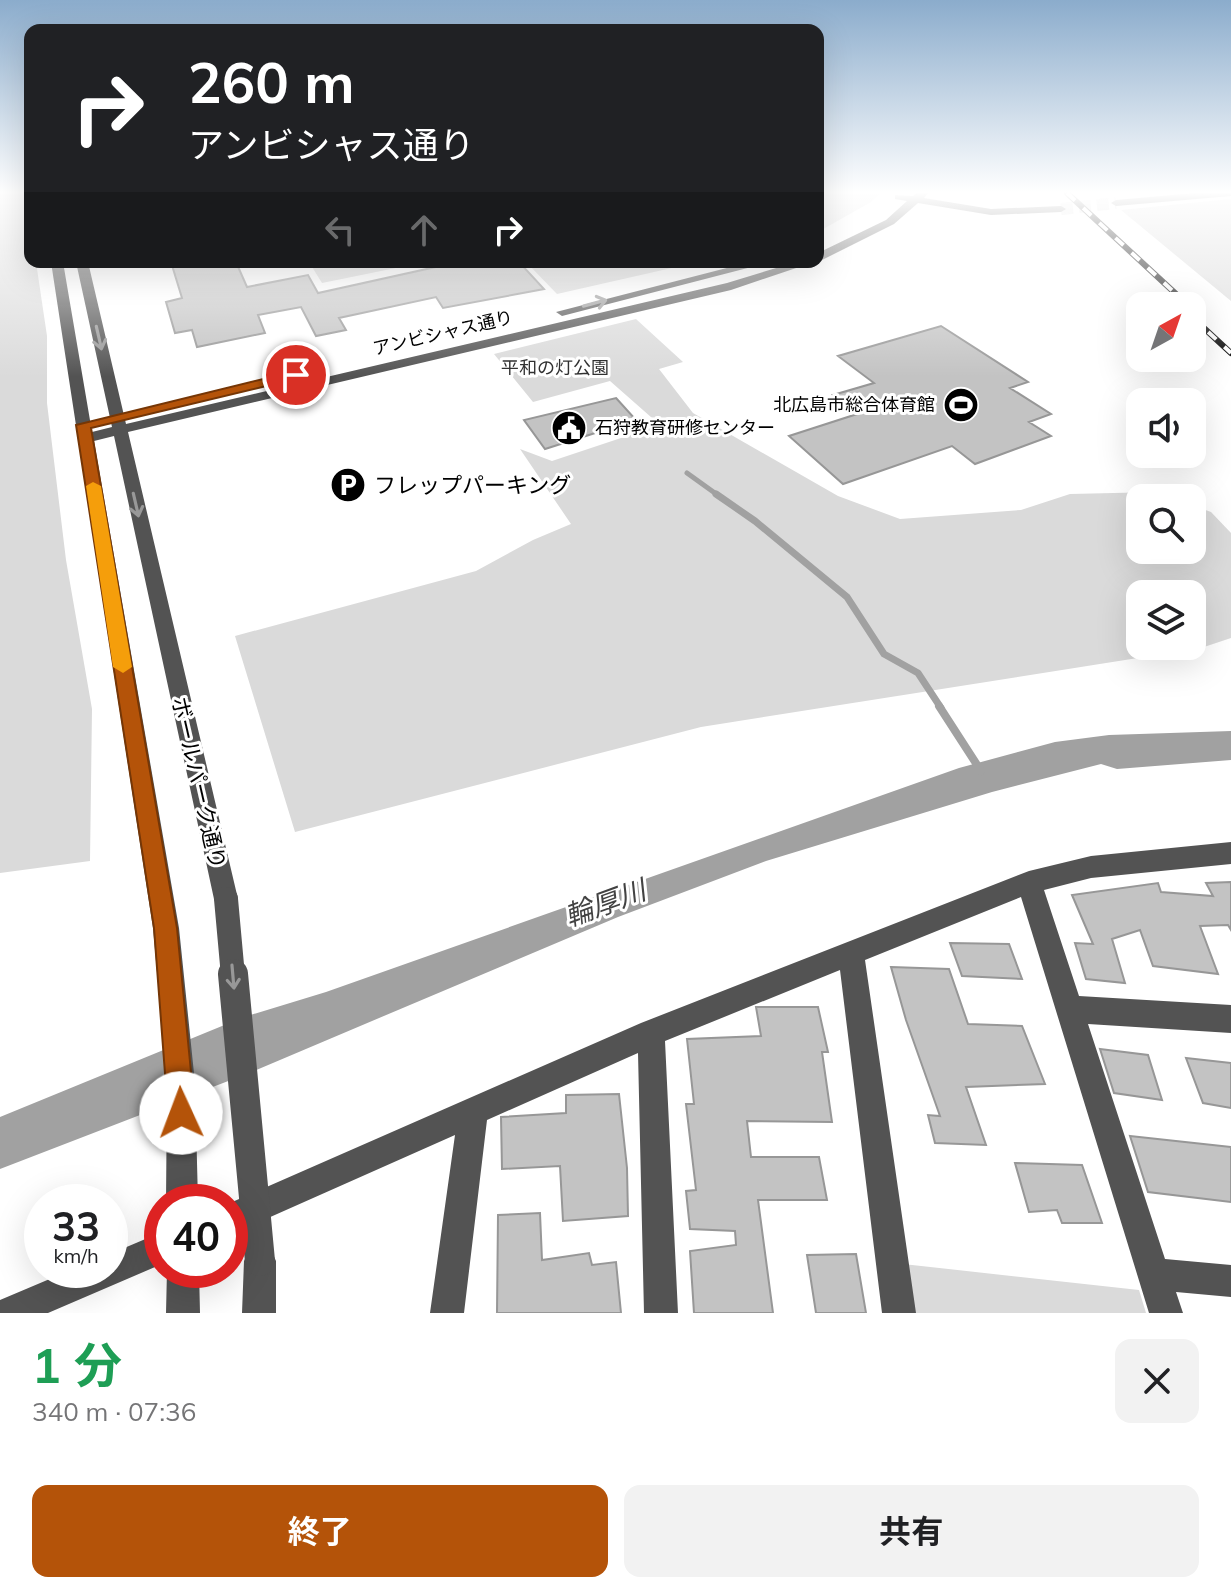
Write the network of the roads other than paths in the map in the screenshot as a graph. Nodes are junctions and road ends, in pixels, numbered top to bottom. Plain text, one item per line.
1 (58, 268) edge
2 (83, 268) edge
3 (741, 268) edge
4 (788, 268) edge
5 (117, 423) junction
6 (84, 431) junction
7 (1231, 853) edge
8 (1029, 882) junction
9 (851, 954) junction
10 (1069, 1009) junction
11 (1231, 1019) edge
12 (651, 1033) junction
13 (473, 1113) junction
14 (182, 1184) edge
15 (248, 1211) edge
16 (144, 1256) edge
17 (1153, 1274) junction
18 (1231, 1281) edge
19 (28, 1309) edge
20 (259, 1313) edge
21 (447, 1313) edge
22 (661, 1313) edge
23 (899, 1313) edge
24 (1166, 1313) edge

1 - 6 street
2 -> 5 street, ボールパーク通り
5 -> 3 street, アンビシャス通り
4 - 5 street, アンビシャス通り
5 - 6 street, アンビシャス通り
5 -> 20 street, ボールパーク通り, bridge
6 - 14 street
7 - 8 street
8 - 9 street
8 - 10 street
9 - 12 street
9 - 23 street
10 - 11 street
10 - 17 street
12 - 13 street
12 - 22 street
13 - 15 street
13 - 21 street
16 - 19 street
17 - 18 street
17 - 24 street

